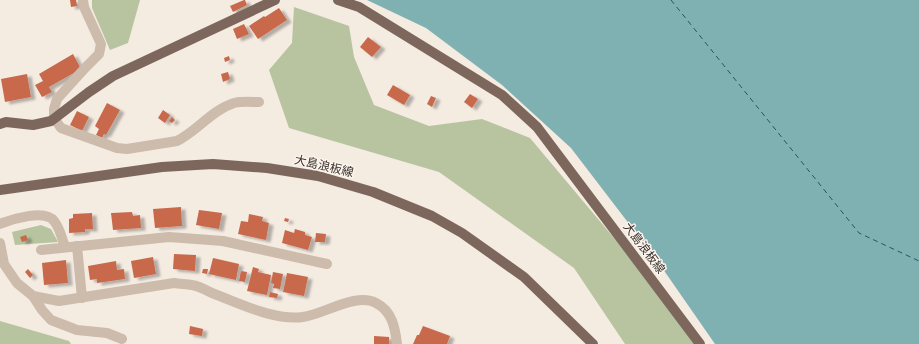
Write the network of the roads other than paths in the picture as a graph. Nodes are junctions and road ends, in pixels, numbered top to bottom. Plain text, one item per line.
1 (83, 0) edge
2 (275, 0) edge
3 (338, 0) edge
4 (259, 102) dead end
5 (54, 118) junction
6 (0, 124) edge
7 (0, 190) edge
8 (0, 224) edge
9 (0, 243) edge
10 (76, 246) junction
11 (65, 247) junction
12 (41, 250) dead end
13 (327, 264) dead end
14 (33, 296) junction
15 (82, 298) junction
16 (122, 339) dead end
17 (397, 344) edge
18 (593, 344) edge
19 (700, 344) edge

1 - 5 street
2 - 5 main road
3 - 19 main road, 大島浪板線
4 - 5 street
5 - 6 main road
7 - 18 main road, 大島浪板線
8 - 11 street
9 - 14 street
10 - 11 street
10 - 13 street
10 - 15 street
11 - 12 street
14 - 15 street
14 - 16 street
15 - 17 street

